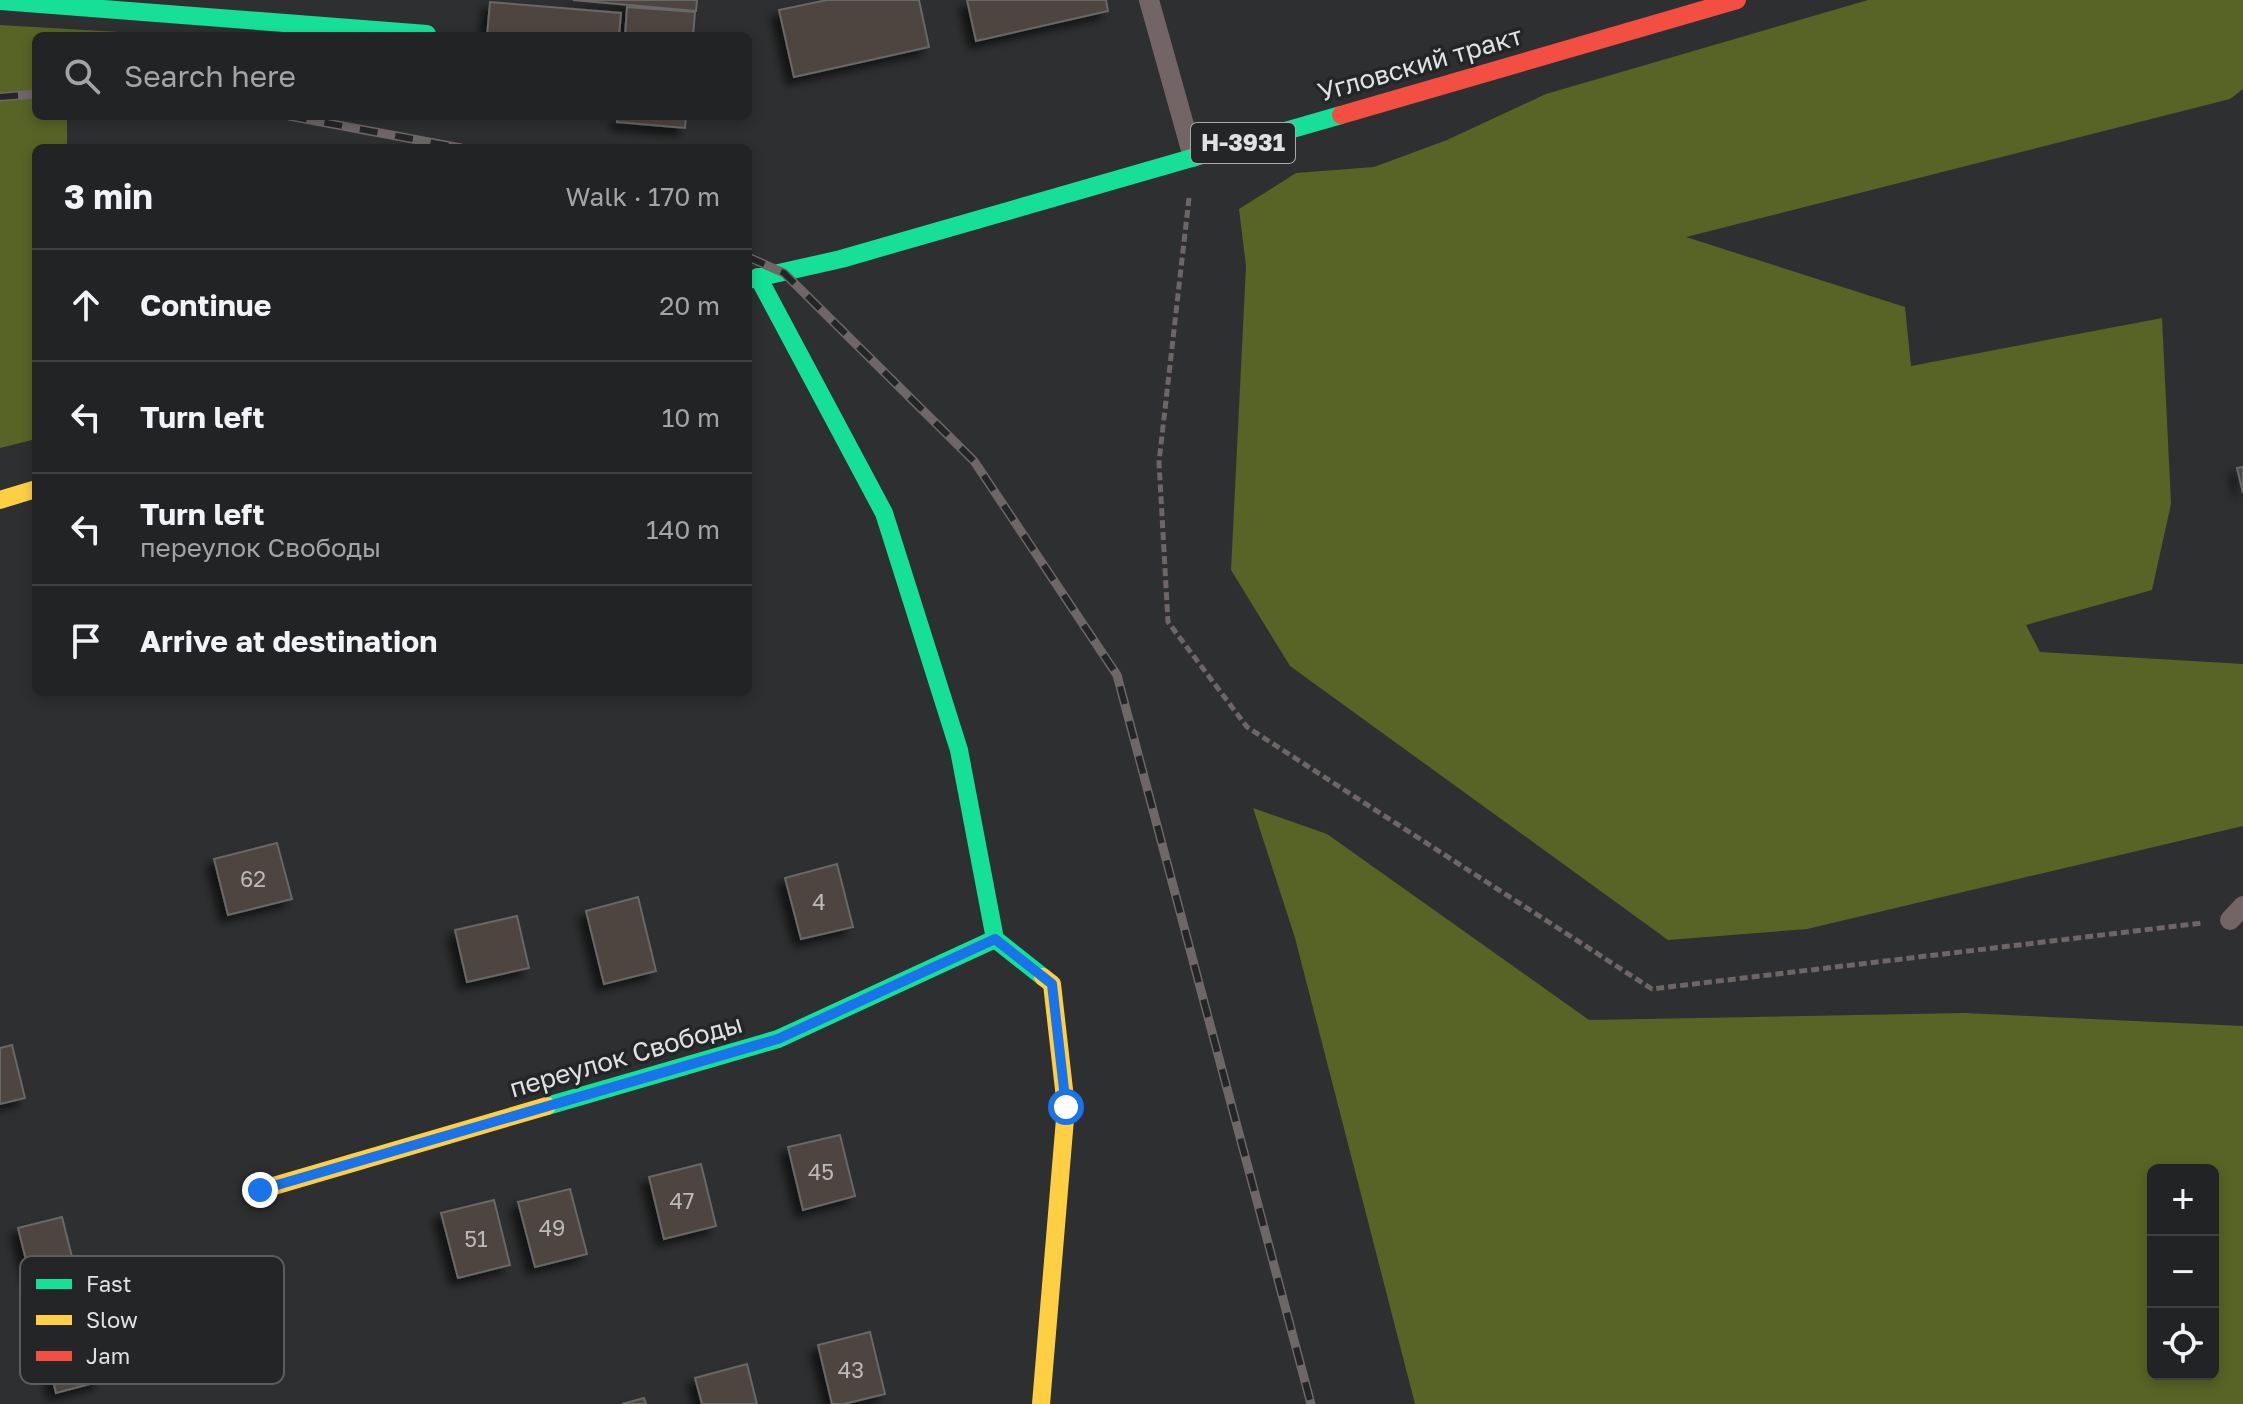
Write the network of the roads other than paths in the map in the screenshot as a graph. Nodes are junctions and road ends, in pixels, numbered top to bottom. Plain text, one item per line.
1 (1149, 0) edge
2 (1737, 0) edge
3 (0, 1) edge
4 (401, 32) edge
5 (1193, 157) junction
6 (753, 278) edge
7 (32, 490) edge
8 (0, 500) edge
9 (995, 939) junction
10 (260, 1190) dead end
11 (1041, 1404) edge

1 - 5 lane
2 - 5 main road, Угловский тракт / Н-3931
3 - 4 main road
5 - 6 main road, Угловский тракт / Н-3931
6 - 9 main road
7 - 8 main road
9 - 10 main road, переулок Свободы
9 - 11 main road

